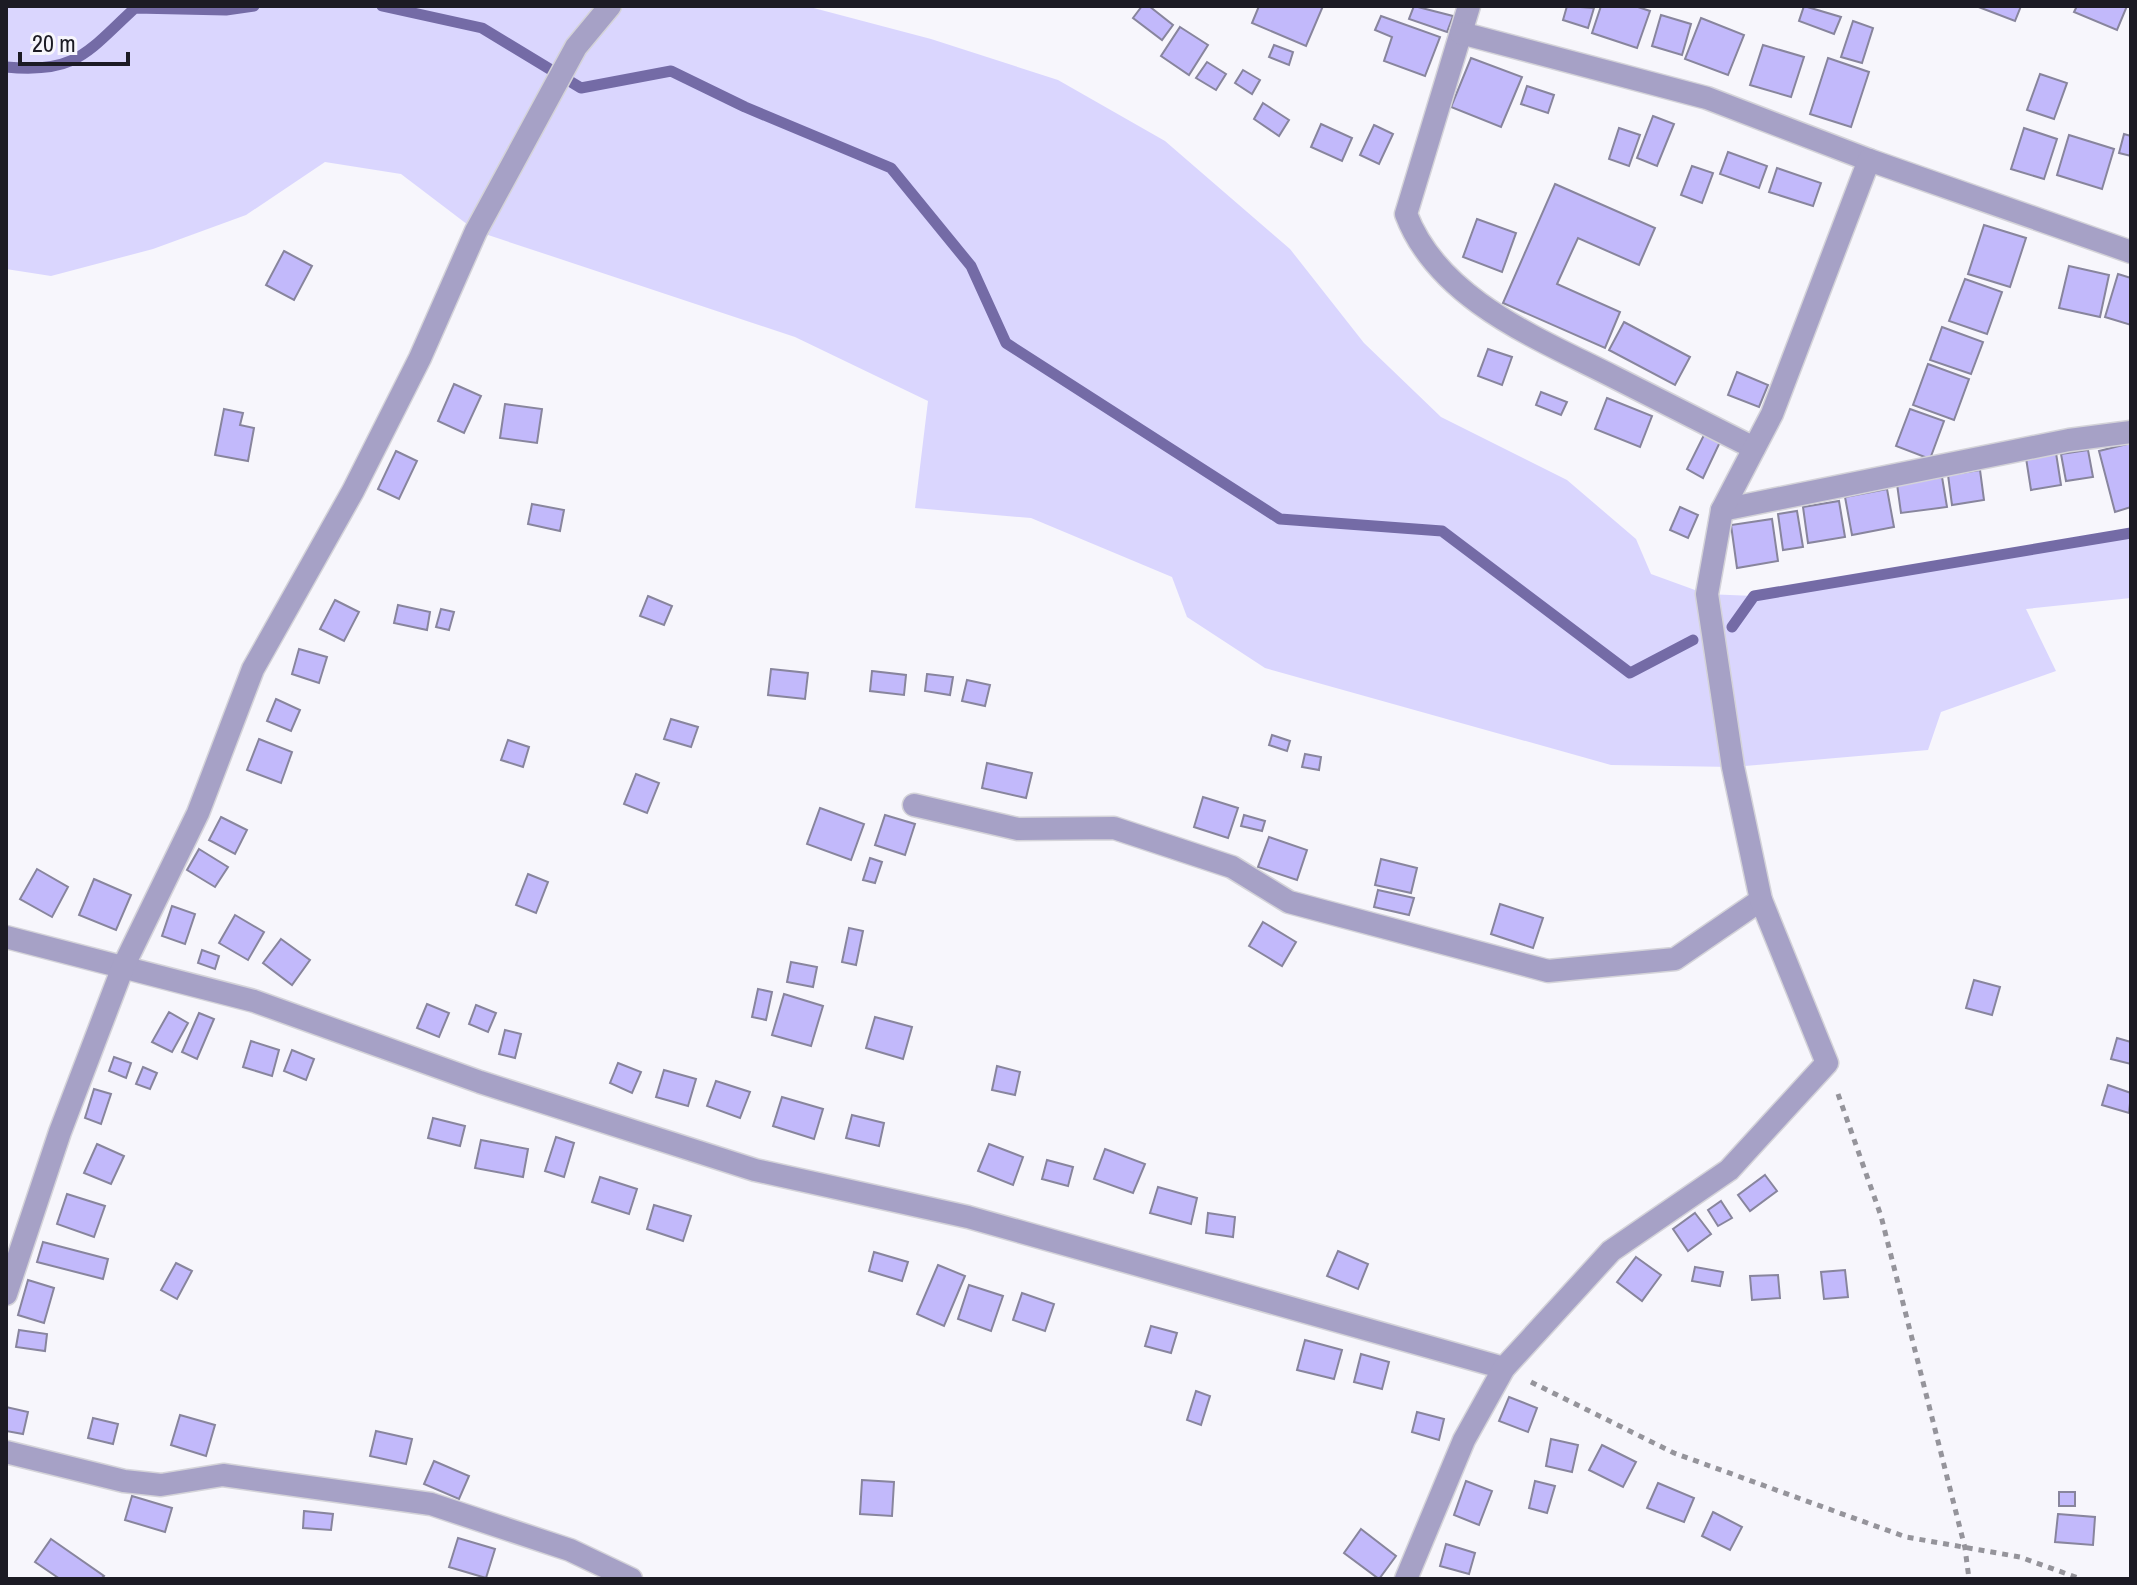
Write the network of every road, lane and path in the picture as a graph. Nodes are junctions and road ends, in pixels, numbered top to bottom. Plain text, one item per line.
1 (610, 6) edge
2 (1469, 6) edge
3 (1461, 33) junction
4 (1869, 160) junction
5 (2131, 252) edge
6 (2131, 432) edge
7 (1754, 448) junction
8 (1722, 510) junction
9 (914, 805) dead end
10 (1761, 900) junction
11 (6, 937) edge
12 (123, 967) junction
13 (1827, 1063) junction
14 (6, 1294) edge
15 (1504, 1368) junction
16 (6, 1452) edge
17 (1965, 1548) junction
18 (631, 1579) edge
19 (1406, 1579) edge
20 (1969, 1579) edge
21 (2081, 1579) edge

1 - 12 street
2 - 3 street
3 - 4 street
3 - 7 street
4 - 5 street
4 - 7 street
6 - 8 street
7 - 8 street
8 - 10 street
9 - 10 street
10 - 13 street
11 - 12 street
12 - 14 street
12 - 15 street
13 - 15 street
13 - 17 path
15 - 17 path
15 - 19 street
16 - 18 street
17 - 20 path
17 - 21 path

